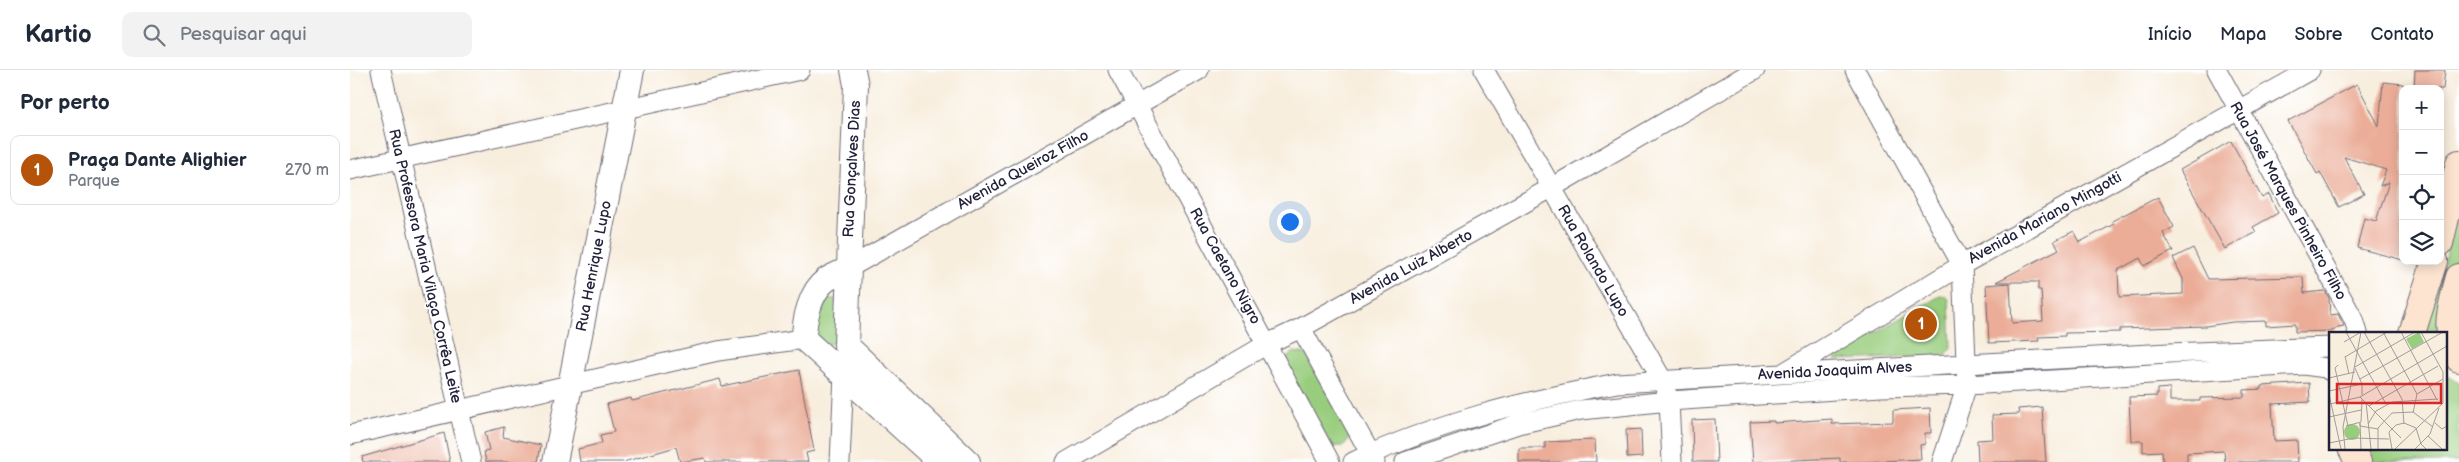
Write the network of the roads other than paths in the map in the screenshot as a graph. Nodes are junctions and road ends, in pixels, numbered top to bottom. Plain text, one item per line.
1 (381, 70) edge
2 (632, 70) edge
3 (800, 70) edge
4 (853, 70) edge
5 (1118, 70) edge
6 (1198, 70) edge
7 (1484, 70) edge
8 (1755, 70) edge
9 (1855, 70) edge
10 (2217, 70) edge
11 (2310, 70) edge
12 (1138, 105) junction
13 (625, 110) junction
14 (2238, 110) junction
15 (400, 159) junction
16 (2459, 163) edge
17 (350, 170) edge
18 (1551, 188) junction
19 (2444, 226) edge
20 (1962, 265) junction
21 (2434, 265) edge
22 (848, 269) junction
23 (2459, 277) edge
24 (1301, 328) junction
25 (2358, 332) edge
26 (2412, 332) edge
27 (804, 339) junction
28 (1267, 344) junction
29 (846, 345) junction
30 (2329, 348) edge
31 (826, 358) junction
32 (2459, 359) edge
33 (2446, 362) edge
34 (1968, 365) junction
35 (2459, 368) edge
36 (2329, 370) edge
37 (1784, 373) junction
38 (844, 374) junction
39 (1663, 381) junction
40 (571, 384) junction
41 (1967, 385) junction
42 (1669, 401) junction
43 (459, 411) junction
44 (350, 435) edge
45 (934, 452) edge
46 (1373, 458) edge
47 (471, 462) edge
48 (556, 462) edge
49 (840, 462) edge
50 (968, 462) edge
51 (1066, 462) edge
52 (1330, 462) edge
53 (1352, 462) edge
54 (1405, 462) edge
55 (1672, 462) edge
56 (1942, 462) edge

1 - 15 street, Rua Professora Maria Vilaça Corrêa Leite
2 - 13 street, Rua Henrique Lupo
3 - 13 street
4 - 22 street, Rua Gonçalves Dias
5 - 12 street, Rua Caetano Nigro
6 - 12 street, Avenida Queiroz Filho
7 - 18 street, Rua Rolando Lupo
8 - 18 street, Avenida Luiz Alberto
9 - 20 street
10 - 14 street, Rua José Marques Pinheiro Filho
11 - 14 street, Avenida Mariano Mingotti
12 - 22 street, Avenida Queiroz Filho
12 - 28 street, Rua Caetano Nigro
13 - 15 street
13 - 40 street, Rua Henrique Lupo
14 - 20 street, Avenida Mariano Mingotti
14 - 25 street, Rua José Marques Pinheiro Filho
15 - 17 street
15 - 43 street, Rua Professora Maria Vilaça Corrêa Leite
16 - 19 main road
18 - 24 street, Avenida Luiz Alberto
18 - 39 street, Rua Rolando Lupo
20 - 34 street
20 - 37 street, Avenida Mariano Mingotti
21 - 26 main road
22 - 27 street
22 - 29 street, Rua Gonçalves Dias
23 - 32 main road
24 - 28 street, Avenida Luiz Alberto
24 - 46 street
27 - 31 street
27 - 40 street
28 - 51 street, Avenida Luiz Alberto
28 - 52 street, Rua Caetano Nigro
29 - 31 street
29 - 45 street
30 - 34 street, Avenida Joaquim Alves
31 - 38 street
33 - 35 main road
34 - 37 street, Avenida Joaquim Alves
34 - 41 street
36 - 41 street, Avenida Joaquim Alves
37 - 39 street, Avenida Joaquim Alves
38 - 45 street
38 - 49 street
39 - 42 street, Rua Rolando Lupo
39 - 46 street, Avenida Joaquim Alves
40 - 43 street
40 - 48 street, Rua Henrique Lupo
41 - 42 street, Avenida Joaquim Alves
41 - 56 street
42 - 54 street, Avenida Joaquim Alves
42 - 55 street, Rua Rolando Lupo
43 - 44 street
43 - 47 street, Rua Professora Maria Vilaça Corrêa Leite
45 - 50 street
46 - 53 street, Avenida Joaquim Alves

